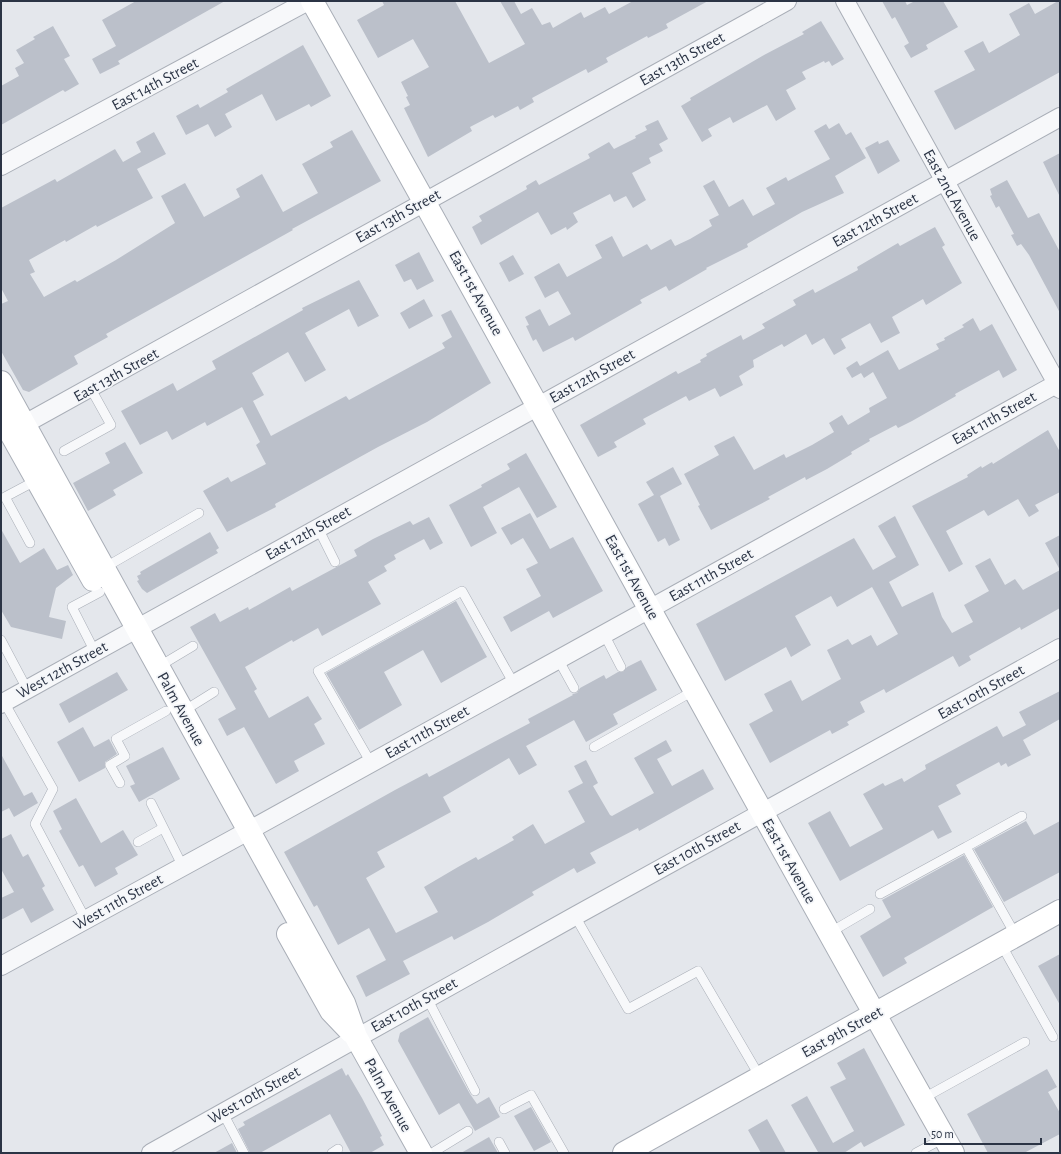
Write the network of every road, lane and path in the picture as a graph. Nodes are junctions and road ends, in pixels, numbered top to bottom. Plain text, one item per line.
1 (308, 1) edge
2 (312, 1) edge
3 (787, 1) edge
4 (845, 1) edge
5 (1060, 117) edge
6 (1, 166) edge
7 (945, 181) junction
8 (425, 201) junction
9 (1, 382) edge
10 (1059, 385) edge
11 (91, 389) junction
12 (537, 406) junction
13 (9, 427) edge
14 (64, 450) dead end
15 (36, 480) junction
16 (199, 513) dead end
17 (318, 528) junction
18 (30, 543) dead end
19 (335, 562) dead end
20 (104, 568) junction
21 (100, 592) junction
22 (649, 609) junction
23 (130, 632) junction
24 (604, 634) junction
25 (1, 640) edge
26 (193, 646) dead end
27 (1060, 648) edge
28 (95, 652) junction
29 (558, 659) junction
30 (158, 667) junction
31 (621, 667) dead end
32 (514, 684) junction
33 (574, 688) dead end
34 (27, 689) junction
35 (695, 690) junction
36 (214, 692) dead end
37 (2, 703) edge
38 (174, 711) junction
39 (594, 747) dead end
40 (371, 763) junction
41 (120, 783) dead end
42 (151, 803) dead end
43 (762, 812) junction
44 (1022, 816) dead end
45 (163, 828) junction
46 (242, 835) junction
47 (138, 842) dead end
48 (966, 847) junction
49 (184, 866) junction
50 (880, 894) dead end
51 (870, 909) dead end
52 (1060, 911) edge
53 (575, 916) junction
54 (86, 920) junction
55 (829, 933) junction
56 (1009, 940) junction
57 (1, 966) edge
58 (427, 998) junction
59 (874, 1015) junction
60 (1053, 1036) dead end
61 (356, 1038) junction
62 (1025, 1042) dead end
63 (760, 1078) junction
64 (475, 1091) dead end
65 (922, 1099) junction
66 (504, 1109) dead end
67 (223, 1112) junction
68 (468, 1132) dead end
69 (499, 1142) dead end
70 (948, 1146) edge
71 (151, 1153) edge
72 (244, 1153) edge
73 (421, 1153) edge
74 (432, 1153) edge
75 (505, 1153) edge
76 (564, 1153) edge
77 (624, 1153) edge
78 (916, 1153) edge

1 - 6 street, East 14th Street
2 - 8 main road, East 1st Avenue
3 - 8 street, East 13th Street
4 - 7 street, East 2nd Avenue
5 - 7 street, East 12th Street
7 - 10 street, East 2nd Avenue
7 - 12 street, East 12th Street
8 - 11 street, East 13th Street
8 - 12 main road, East 1st Avenue
9 - 13 main road, Palm Avenue
10 - 22 street, East 11th Street
11 - 13 street, East 13th Street
11 - 14 lane
12 - 17 street, East 12th Street
12 - 22 main road, East 1st Avenue
13 - 15 main road, Palm Avenue
13 - 20 main road, Palm Avenue
15 - 18 lane
15 - 21 main road, Palm Avenue
16 - 20 lane
17 - 19 lane
17 - 23 street, East 12th Street
20 - 23 main road, Palm Avenue
21 - 23 main road, Palm Avenue
21 - 28 lane
22 - 24 street, East 11th Street
22 - 35 main road, East 1st Avenue
23 - 28 street, West 12th Street
23 - 30 main road, Palm Avenue
23 - 38 main road, Palm Avenue
24 - 29 street, East 11th Street
24 - 31 lane
25 - 34 lane
26 - 30 lane
27 - 43 street, East 10th Street
28 - 34 street, West 12th Street
29 - 32 street, East 11th Street
29 - 33 lane
30 - 38 main road, Palm Avenue
32 - 40 street, East 11th Street
32 - 40 lane
34 - 37 street, West 12th Street
35 - 39 lane
35 - 43 main road, East 1st Avenue
36 - 38 lane
37 - 54 lane
38 - 41 lane
38 - 46 main road, Palm Avenue
40 - 46 street, East 11th Street
42 - 45 lane
43 - 53 street, East 10th Street
43 - 55 main road, East 1st Avenue
44 - 48 lane
45 - 47 lane
45 - 49 lane
46 - 49 street, West 11th Street
46 - 61 main road, Palm Avenue
48 - 50 lane
48 - 56 lane
49 - 54 street, West 11th Street
51 - 55 lane
52 - 56 main road, East 9th Street
53 - 58 street, East 10th Street
53 - 63 lane
54 - 57 street, West 11th Street
55 - 59 main road, East 1st Avenue
56 - 59 main road, East 9th Street
56 - 60 lane
58 - 61 street, East 10th Street
58 - 64 lane
59 - 63 main road, East 9th Street
59 - 65 main road, East 1st Avenue
61 - 67 street, West 10th Street
61 - 73 main road, Palm Avenue
62 - 65 lane
63 - 77 main road, East 9th Street
65 - 70 main road, East 1st Avenue
66 - 76 lane
67 - 71 street, West 10th Street
67 - 72 lane
68 - 74 lane
69 - 75 lane
70 - 78 lane

